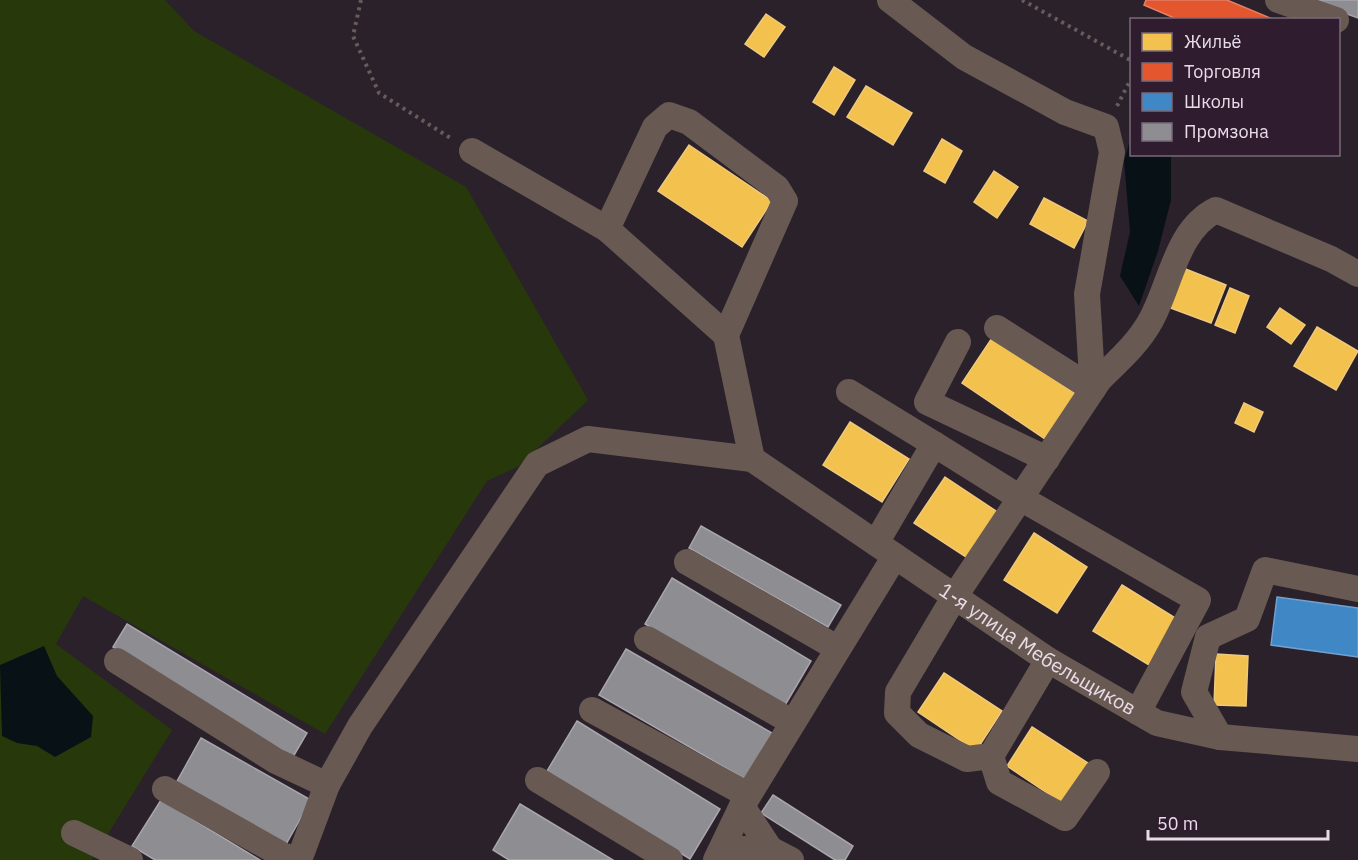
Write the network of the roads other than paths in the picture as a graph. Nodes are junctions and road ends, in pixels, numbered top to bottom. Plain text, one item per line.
1 (890, 0) edge
2 (1278, 0) edge
3 (1331, 18) edge
4 (1340, 21) edge
5 (1358, 27) edge
6 (472, 151) road end
7 (607, 229) junction
8 (1358, 274) edge
9 (998, 328) dead end
10 (726, 335) junction
11 (958, 342) dead end
12 (1096, 384) junction
13 (849, 392) dead end
14 (933, 444) junction
15 (752, 459) junction
16 (1047, 459) junction
17 (1022, 499) junction
18 (885, 550) junction
19 (687, 562) dead end
20 (1358, 589) edge
21 (955, 596) junction
22 (646, 639) dead end
23 (837, 648) junction
24 (1048, 660) junction
25 (117, 661) dead end
26 (592, 710) dead end
27 (1138, 712) junction
28 (792, 722) junction
29 (1220, 737) junction
30 (1358, 748) edge
31 (991, 756) junction
32 (1097, 772) dead end
33 (538, 780) dead end
34 (327, 785) junction
35 (165, 789) dead end
36 (745, 800) junction
37 (74, 833) dead end
38 (719, 854) edge
39 (781, 854) edge
40 (130, 860) edge
41 (299, 860) edge
42 (670, 860) edge

1 - 12 street
2 - 3 street
4 - 5 street
6 - 7 street
7 - 10 street
7 - 10 street
8 - 12 street
9 - 12 street
10 - 15 street
11 - 16 street
12 - 16 street
13 - 14 street
14 - 17 street
14 - 18 street
15 - 18 street, 1-я улица Мебельщиков
15 - 34 street
16 - 17 street
17 - 21 street
17 - 27 street
18 - 21 street, 1-я улица Мебельщиков
18 - 23 street
19 - 23 street
20 - 29 street
21 - 24 street, 1-я улица Мебельщиков
21 - 31 street
22 - 28 street
23 - 28 street
24 - 27 street, 1-я улица Мебельщиков
24 - 31 street
25 - 34 street
26 - 36 street
27 - 29 street, 1-я улица Мебельщиков
28 - 36 street
29 - 30 street, 1-я улица Мебельщиков
31 - 32 street
33 - 42 street
34 - 41 street
35 - 41 street
36 - 38 street
36 - 39 street
37 - 40 street
38 - 39 street

